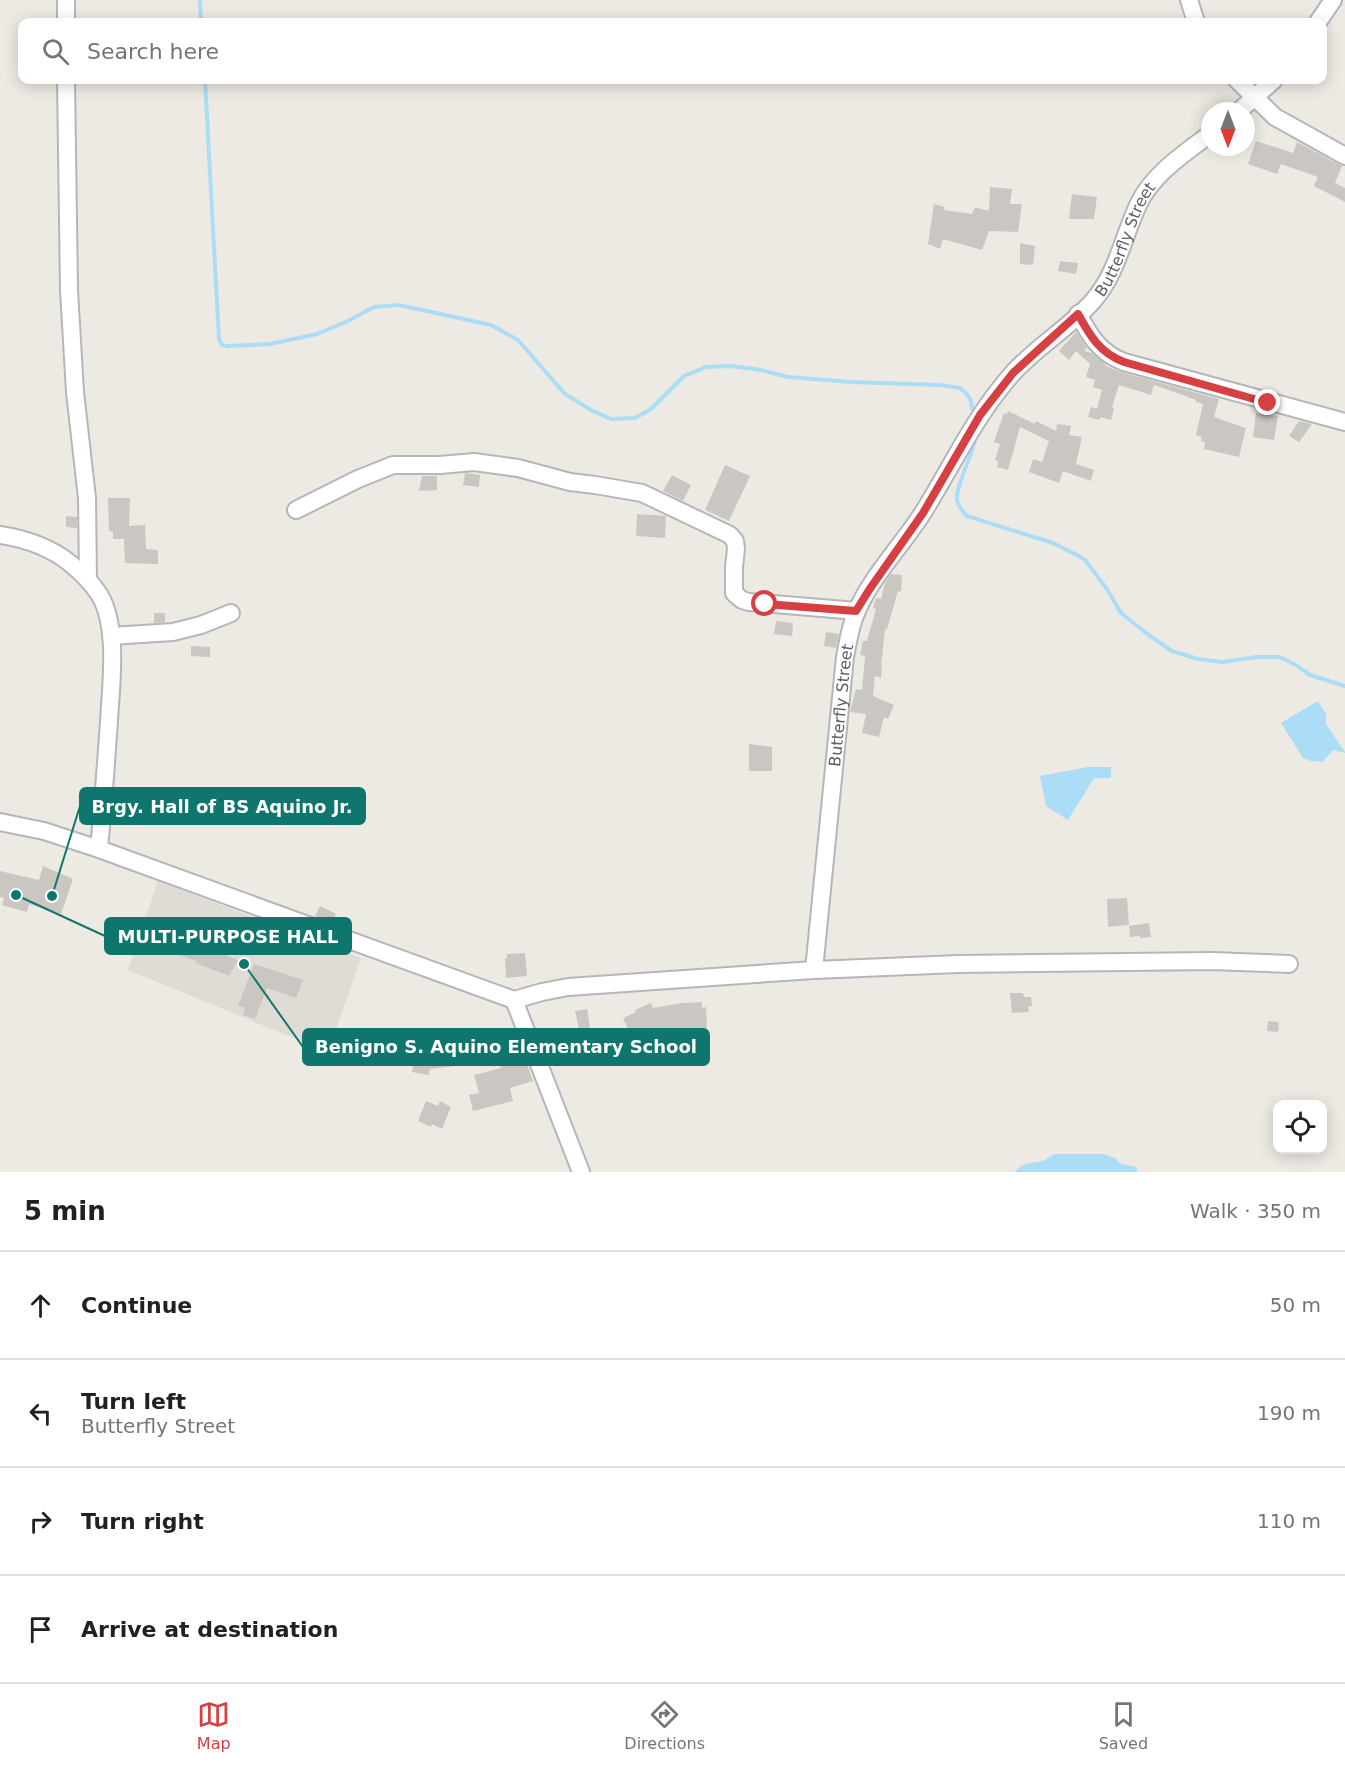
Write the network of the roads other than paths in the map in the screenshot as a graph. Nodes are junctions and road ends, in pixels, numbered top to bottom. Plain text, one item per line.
1 (66, 0) edge
2 (1189, 0) edge
3 (1333, 0) edge
4 (66, 18) edge
5 (1195, 18) edge
6 (1321, 18) edge
7 (66, 84) edge
8 (1241, 84) edge
9 (1270, 84) edge
10 (1255, 98) junction
11 (1250, 102) edge
12 (1201, 141) edge
13 (1345, 156) edge
14 (1078, 314) junction
15 (1345, 422) edge
16 (296, 510) dead end
17 (0, 536) edge
18 (88, 578) junction
19 (856, 611) junction
20 (231, 613) dead end
21 (111, 636) junction
22 (0, 822) edge
23 (99, 849) junction
24 (1289, 964) dead end
25 (814, 969) junction
26 (514, 1000) junction
27 (581, 1172) edge

1 - 4 street
2 - 5 street
3 - 6 street
7 - 18 street
8 - 10 street
9 - 10 street
10 - 11 street
10 - 13 street
12 - 14 street, Butterfly Street
14 - 15 street
14 - 19 street, Butterfly Street
16 - 19 street
17 - 18 street
18 - 21 street
19 - 25 street, Butterfly Street
20 - 21 street
21 - 23 street
22 - 23 street
23 - 26 street
24 - 25 street
25 - 26 street
26 - 27 street

